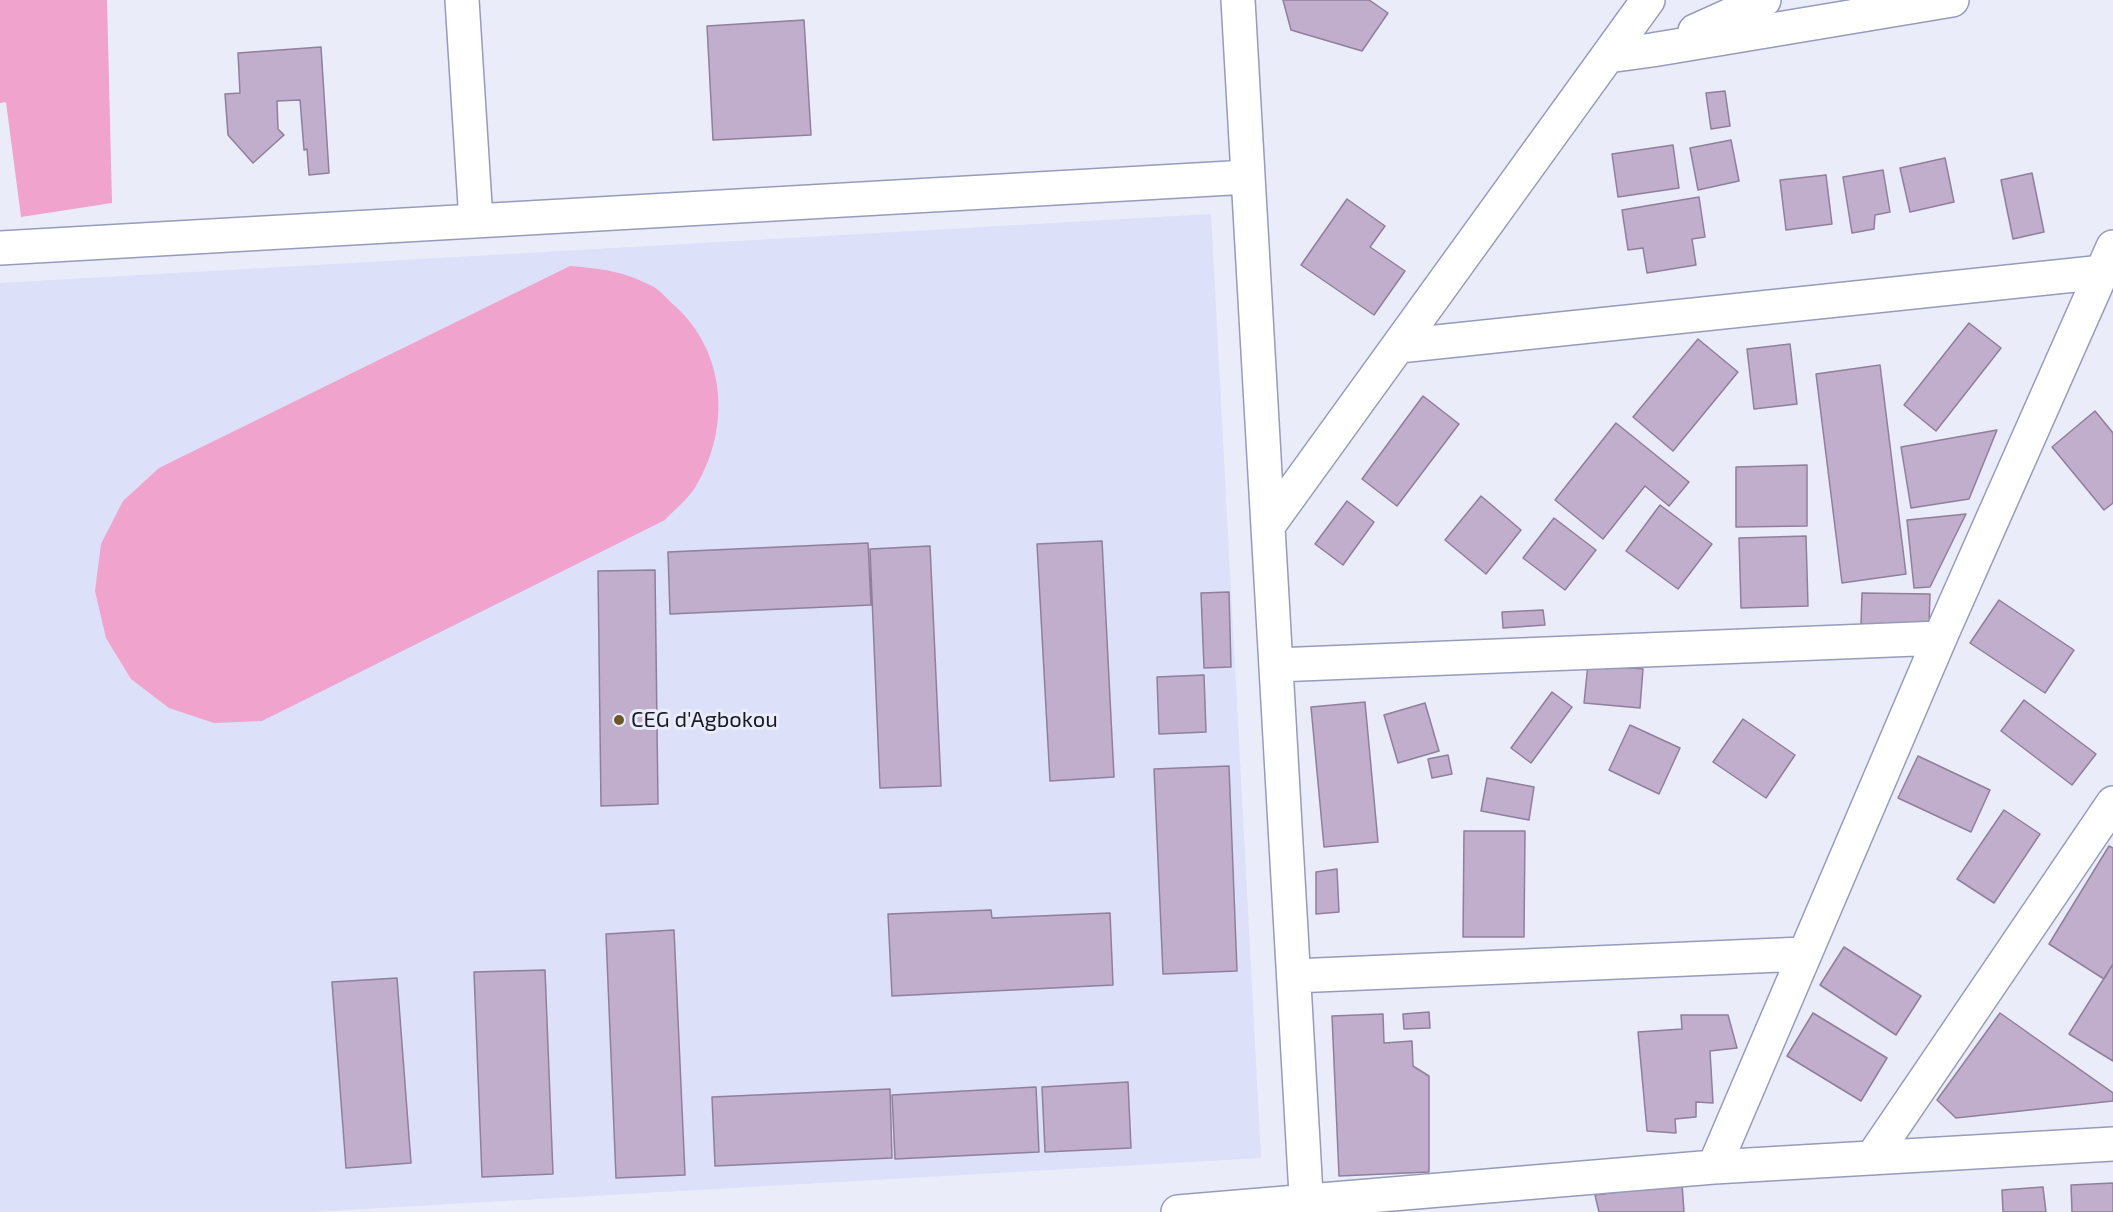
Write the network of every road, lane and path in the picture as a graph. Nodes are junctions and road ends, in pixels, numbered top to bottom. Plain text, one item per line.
1 (462, 0) edge
2 (1238, 0) edge
3 (1648, 0) edge
4 (1764, 0) edge
5 (1952, 0) edge
6 (1652, 50) junction
7 (1608, 56) junction
8 (1248, 177) junction
9 (476, 221) junction
10 (0, 248) edge
11 (2108, 260) edge
12 (1399, 346) junction
13 (1268, 526) junction
14 (1940, 638) junction
15 (1276, 665) junction
16 (2113, 803) edge
17 (1803, 954) junction
18 (1294, 976) junction
19 (2113, 1144) edge
20 (1872, 1158) junction
21 (1714, 1167) junction
22 (1307, 1207) edge
23 (1178, 1212) edge

1 - 9 street
2 - 8 street
3 - 7 street
4 - 6 street
5 - 6 street
6 - 7 street
7 - 12 street
8 - 9 street
8 - 13 street
9 - 10 street
11 - 12 street
11 - 14 street
12 - 13 street
13 - 15 street
14 - 15 street
14 - 17 street
15 - 18 street
16 - 20 street
17 - 18 street
17 - 21 street
18 - 22 street
19 - 20 street
20 - 21 street
21 - 22 street
22 - 23 street

